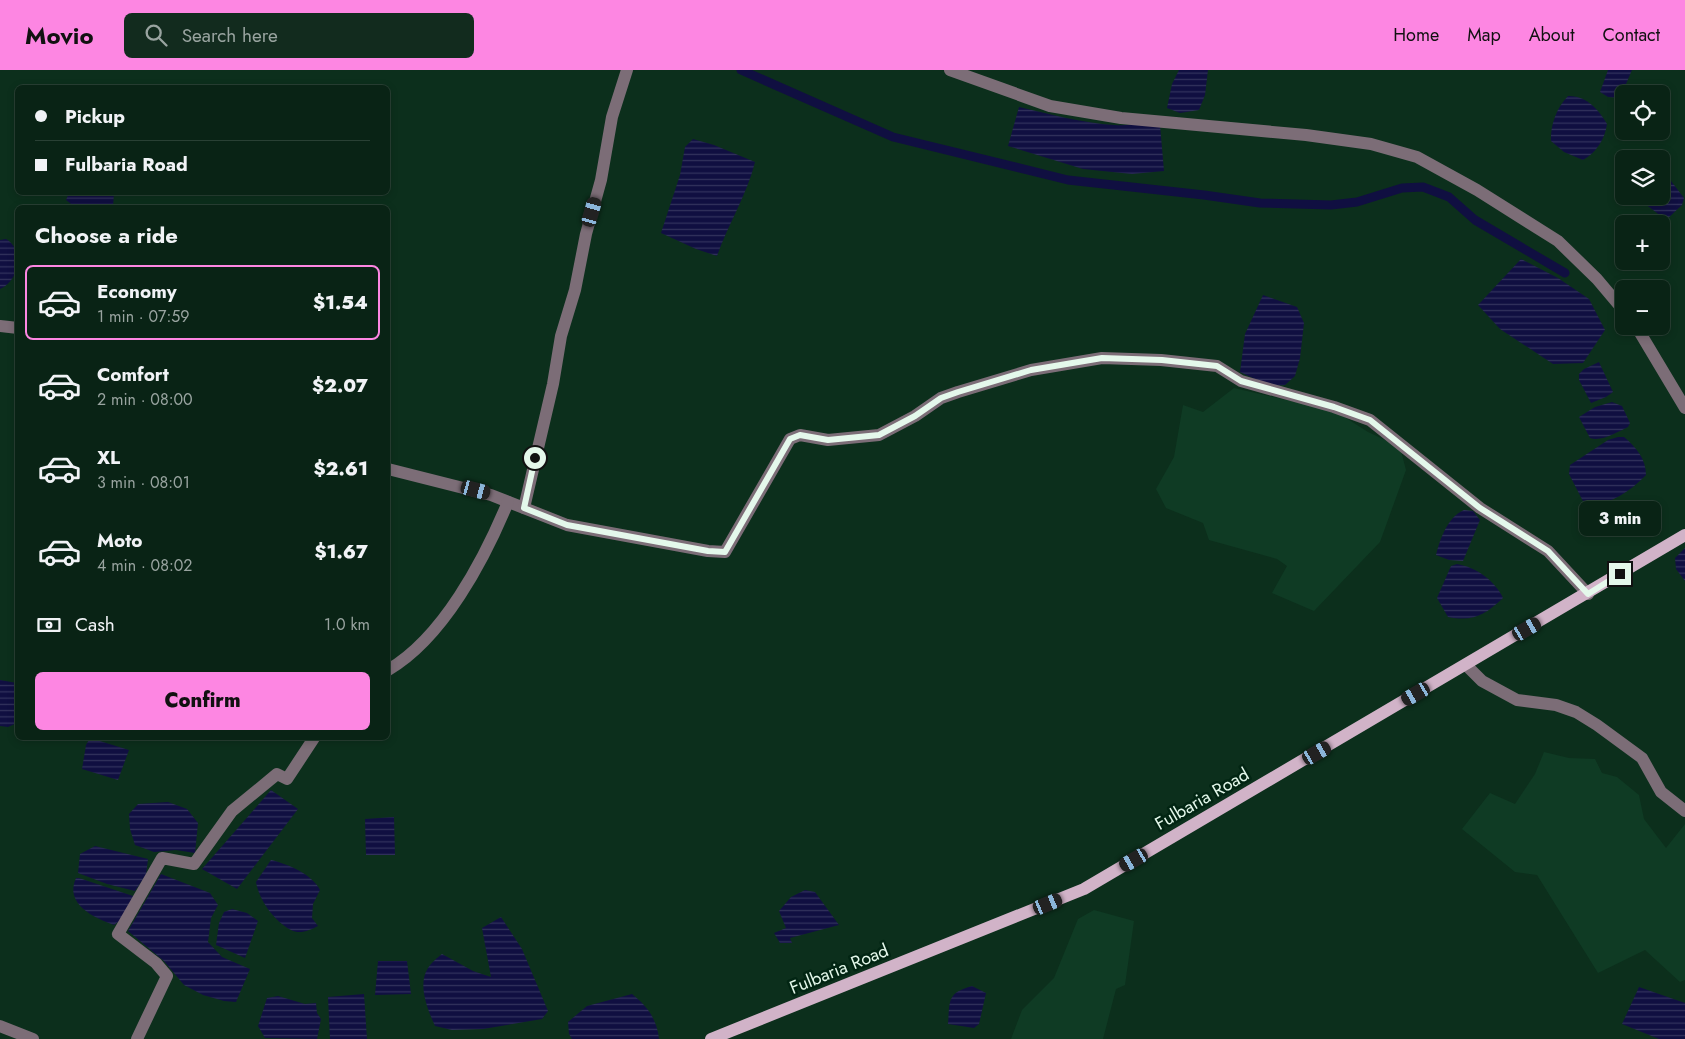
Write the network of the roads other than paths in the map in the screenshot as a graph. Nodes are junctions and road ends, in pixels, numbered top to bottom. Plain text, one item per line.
1 (627, 70) edge
2 (950, 70) edge
3 (1615, 301) edge
4 (0, 326) edge
5 (15, 328) edge
6 (1641, 335) edge
7 (1685, 408) edge
8 (390, 469) edge
9 (508, 502) junction
10 (524, 508) junction
11 (1685, 535) edge
12 (1588, 594) junction
13 (1466, 665) junction
14 (390, 669) edge
15 (313, 740) edge
16 (1685, 811) edge
17 (0, 1026) edge
18 (33, 1039) edge
19 (137, 1039) edge
20 (711, 1039) edge

1 - 10 street
2 - 3 street
4 - 5 street
6 - 7 street
8 - 9 street
9 - 10 street
9 - 14 street
10 - 12 street
11 - 12 main road, Fulbaria Road
12 - 13 main road, Fulbaria Road
13 - 16 street
13 - 20 main road, Fulbaria Road
15 - 19 street
17 - 18 street

